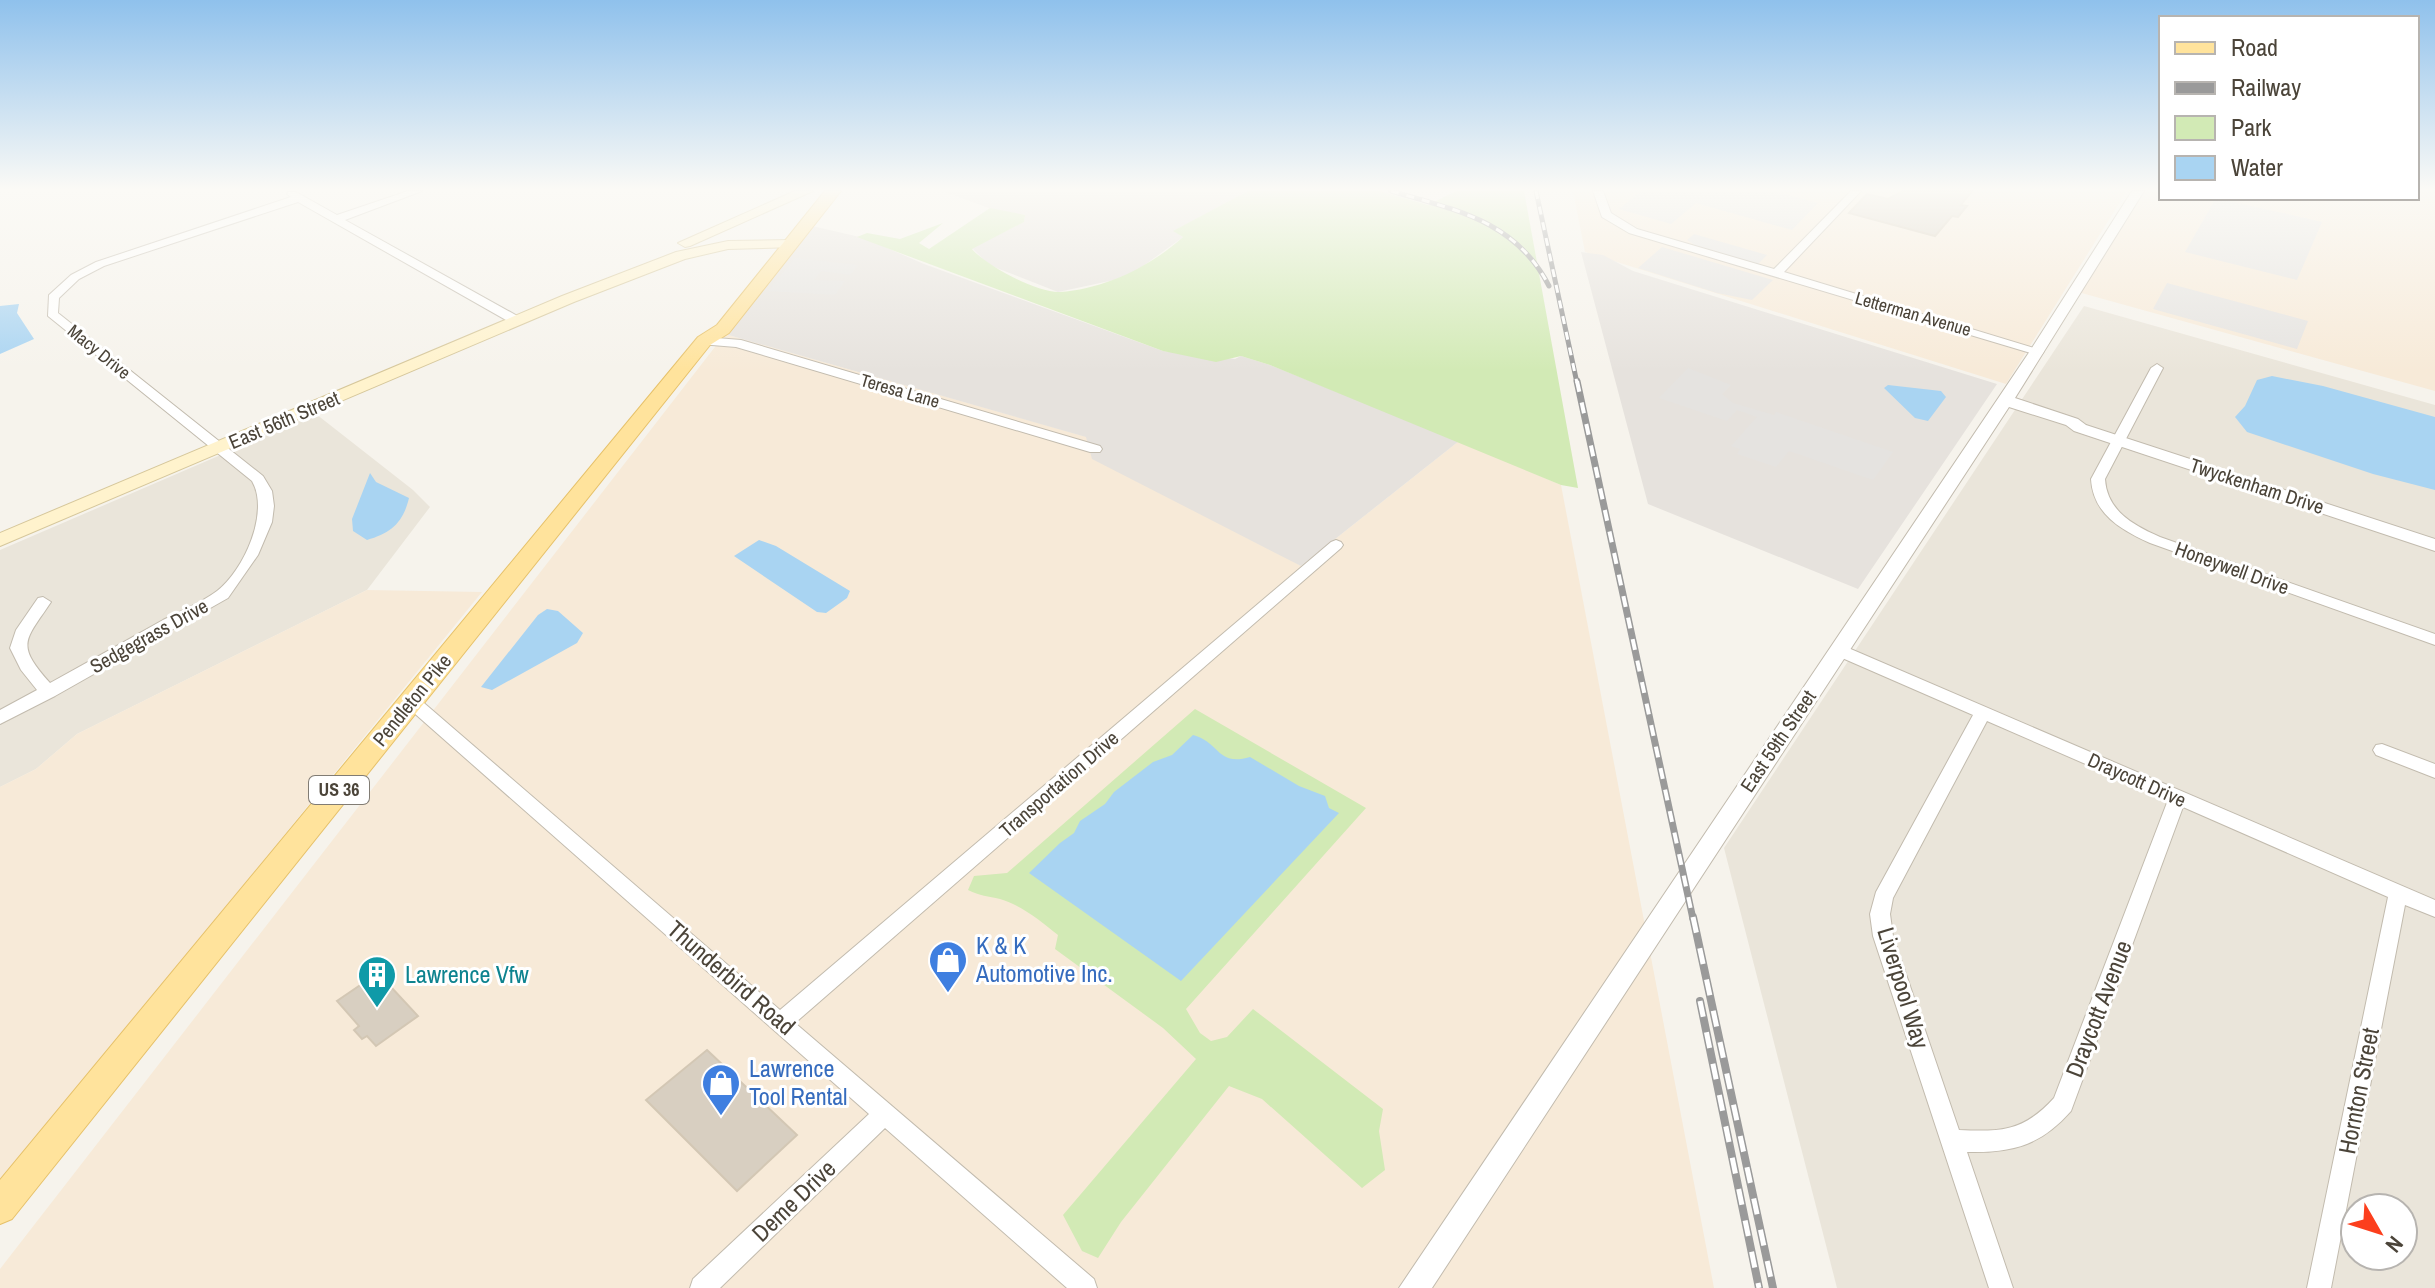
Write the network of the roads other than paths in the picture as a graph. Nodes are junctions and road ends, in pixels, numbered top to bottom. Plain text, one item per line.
1 (139, 251) edge
2 (394, 251) edge
3 (668, 251) edge
4 (699, 251) edge
5 (776, 251) edge
6 (1702, 251) edge
7 (1798, 251) edge
8 (2100, 251) edge
9 (1777, 273) junction
10 (568, 299) junction
11 (517, 321) junction
12 (704, 341) junction
13 (2038, 351) junction
14 (2157, 368) dead end
15 (2003, 403) junction
16 (2118, 441) junction
17 (219, 447) junction
18 (1095, 449) dead end
19 (0, 540) edge
20 (1336, 545) dead end
21 (2435, 545) edge
22 (43, 602) dead end
23 (2435, 640) edge
24 (1839, 650) junction
25 (49, 692) junction
26 (411, 701) junction
27 (1983, 713) junction
28 (0, 718) edge
29 (2382, 750) dead end
30 (2435, 771) edge
31 (2178, 797) junction
32 (2398, 893) junction
33 (2435, 909) edge
34 (781, 1022) junction
35 (885, 1113) junction
36 (1952, 1140) junction
37 (0, 1207) edge
38 (702, 1288) edge
39 (1085, 1288) edge
40 (1414, 1288) edge
41 (2001, 1288) edge
42 (2319, 1288) edge

1 - 17 street, Macy Drive
2 - 11 street
3 - 10 main road, East 56th Street
4 - 10 main road, East 56th Street
5 - 12 main road, Pendleton Pike / US 36
6 - 9 street, Letterman Avenue
7 - 9 street
8 - 13 street, East 59th Street
9 - 13 street, Letterman Avenue
10 - 11 main road, East 56th Street
11 - 17 main road, East 56th Street
12 - 18 street, Teresa Lane
12 - 26 main road, Pendleton Pike / US 36
13 - 15 street, East 59th Street
14 - 16 street
15 - 16 street, Twyckenham Drive
15 - 24 street, East 59th Street
16 - 21 street, Twyckenham Drive
16 - 23 street, Honeywell Drive
17 - 19 main road, East 56th Street
17 - 25 street, Sedgegrass Drive
20 - 34 street, Transportation Drive
22 - 25 street
24 - 27 street, Draycott Drive
24 - 40 street, East 59th Street
25 - 28 street, Sedgegrass Drive
26 - 34 street, Thunderbird Road
26 - 37 main road, Pendleton Pike / US 36
27 - 31 street, Draycott Drive
27 - 36 street, Liverpool Way
29 - 30 street
31 - 32 street, Draycott Drive
31 - 36 street, Draycott Avenue
32 - 33 street, Draycott Drive
32 - 42 street, Hornton Street
34 - 35 street, Thunderbird Road
35 - 38 street, Deme Drive
35 - 39 street, Thunderbird Road
36 - 41 street, Liverpool Way

